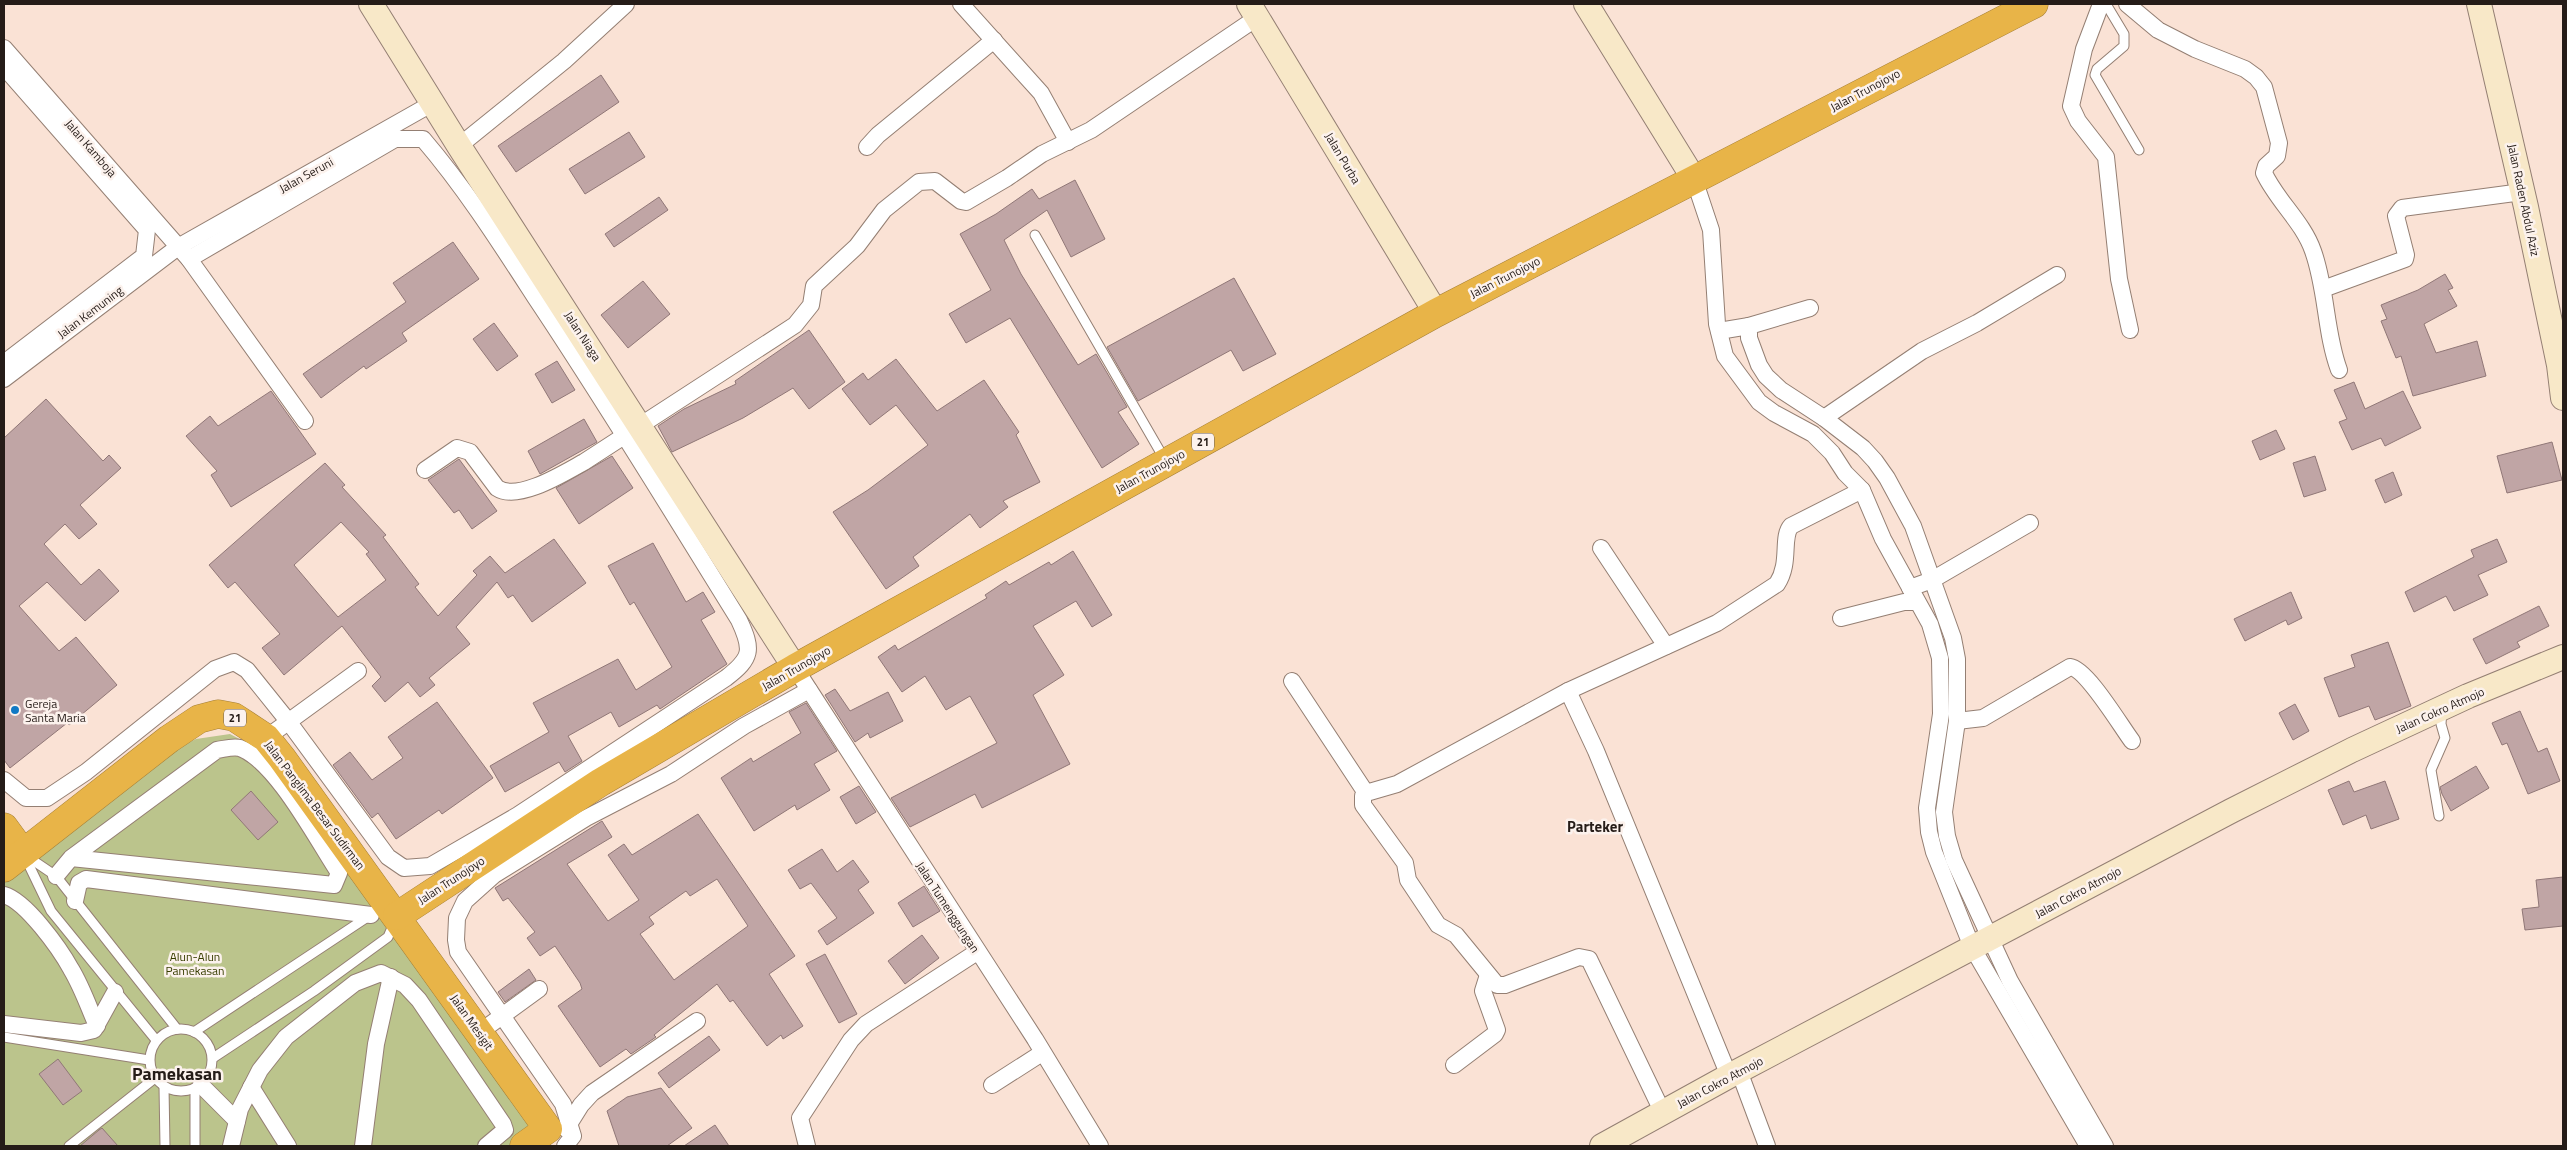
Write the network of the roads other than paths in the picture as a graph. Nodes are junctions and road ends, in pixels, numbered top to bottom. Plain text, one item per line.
1 (372, 4) edge
2 (626, 4) edge
3 (961, 4) edge
4 (1586, 4) edge
5 (2101, 4) edge
6 (2106, 4) edge
7 (2128, 4) edge
8 (2478, 4) edge
9 (2018, 7) edge
10 (1254, 10) edge
11 (994, 40) junction
12 (4, 48) edge
13 (4, 67) edge
14 (433, 103) junction
15 (1068, 142) junction
16 (459, 146) junction
17 (867, 147) dead end
18 (2139, 150) dead end
19 (1694, 179) junction
20 (2522, 192) junction
21 (1035, 236) dead end
22 (183, 253) junction
23 (2058, 275) dead end
24 (2323, 289) junction
25 (1810, 308) dead end
26 (1436, 312) junction
27 (1749, 326) junction
28 (1718, 327) junction
29 (2130, 330) dead end
30 (4, 363) edge
31 (2339, 370) dead end
32 (4, 379) edge
33 (2563, 398) edge
34 (1824, 418) junction
35 (305, 421) dead end
36 (632, 429) junction
37 (1166, 462) junction
38 (425, 470) dead end
39 (1862, 490) junction
40 (2030, 524) dead end
41 (1601, 548) dead end
42 (1920, 587) junction
43 (1841, 618) dead end
44 (1666, 646) junction
45 (2563, 657) edge
46 (794, 668) junction
47 (358, 671) dead end
48 (1292, 681) dead end
49 (809, 690) junction
50 (1568, 691) junction
51 (1949, 697) junction
52 (2442, 708) junction
53 (288, 721) junction
54 (1957, 721) junction
55 (266, 738) junction
56 (2132, 741) dead end
57 (4, 780) edge
58 (1366, 793) junction
59 (2439, 816) dead end
60 (4, 827) edge
61 (71, 858) junction
62 (13, 860) edge
63 (56, 876) junction
64 (4, 895) edge
65 (74, 901) junction
66 (384, 915) junction
67 (1980, 943) junction
68 (977, 952) junction
69 (1488, 975) junction
70 (391, 977) junction
71 (539, 989) dead end
72 (115, 992) junction
73 (502, 1016) junction
74 (697, 1021) dead end
75 (4, 1024) edge
76 (97, 1026) junction
77 (177, 1029) junction
78 (194, 1032) junction
79 (480, 1032) junction
80 (4, 1037) edge
81 (156, 1040) junction
82 (1042, 1053) junction
83 (212, 1058) junction
84 (149, 1060) junction
85 (1454, 1065) dead end
86 (1734, 1074) junction
87 (155, 1078) junction
88 (992, 1084) dead end
89 (164, 1087) junction
90 (198, 1087) junction
91 (251, 1087) junction
92 (2075, 1112) junction
93 (1663, 1113) junction
94 (237, 1121) junction
95 (559, 1138) edge
96 (69, 1146) edge
97 (165, 1146) edge
98 (195, 1146) edge
99 (231, 1146) edge
100 (288, 1146) edge
101 (363, 1146) edge
102 (486, 1146) edge
103 (524, 1146) edge
104 (807, 1146) edge
105 (1100, 1146) edge
106 (1602, 1146) edge
107 (1766, 1146) edge
108 (2088, 1146) edge
109 (2105, 1146) edge

1 - 14 street, Jalan Niaga
2 - 16 street
3 - 11 street
4 - 19 street
5 - 29 street
6 - 18 lane
7 - 24 street
8 - 20 street, Jalan Raden Abdul Aziz
9 - 19 highway, Jalan Trunojoyo / 21
10 - 15 street
10 - 26 street, Jalan Purba
11 - 15 street
11 - 17 street
12 - 22 street, Jalan Kamboja
13 - 30 street
14 - 16 street, Jalan Niaga
14 - 22 street, Jalan Seruni
15 - 36 street
16 - 36 street, Jalan Niaga
19 - 26 highway, Jalan Trunojoyo / 21
19 - 28 street
20 - 24 street
20 - 33 street, Jalan Raden Abdul Aziz
21 - 37 lane
22 - 32 street, Jalan Kemuning
22 - 35 street, Jalan Kamboja
22 - 36 street
23 - 34 street
24 - 31 street
25 - 27 street
26 - 37 highway, Jalan Trunojoyo / 21
27 - 28 street
27 - 34 street
28 - 39 street
34 - 42 street
36 - 38 street
36 - 46 street, Jalan Niaga
36 - 53 street
37 - 46 highway, Jalan Trunojoyo / 21
39 - 42 street
39 - 44 street
40 - 42 street
41 - 44 street
42 - 43 street
42 - 51 street
42 - 51 street
44 - 50 street
45 - 52 street, Jalan Cokro Atmojo
46 - 49 street, Jalan Tumenggungan
46 - 66 highway, Jalan Trunojoyo / 21
47 - 53 street
48 - 58 street
49 - 68 street, Jalan Tumenggungan
49 - 73 street
50 - 58 street
50 - 86 street
51 - 54 street
51 - 67 street
52 - 59 lane
52 - 67 street, Jalan Cokro Atmojo
53 - 55 street
53 - 57 street
54 - 56 street
54 - 67 street
55 - 62 highway, Jalan Panglima Besar Sudirman / 21
55 - 66 highway, Jalan Panglima Besar Sudirman / 21
58 - 69 street
60 - 62 highway
61 - 61 street
61 - 63 street
62 - 63 lane
62 - 72 lane
63 - 65 lane
64 - 76 street
65 - 66 street
65 - 77 lane
66 - 78 lane
66 - 79 highway, Jalan Mesigit / 21
66 - 83 lane
67 - 86 street, Jalan Cokro Atmojo
67 - 92 street
68 - 82 street, Jalan Tumenggungan
68 - 104 street
69 - 85 street
69 - 93 street
70 - 91 street
70 - 101 street
70 - 102 street
71 - 73 street
72 - 76 street
72 - 81 lane
73 - 79 street
73 - 95 street
74 - 95 street
75 - 76 street
77 - 78 lane
77 - 81 lane
78 - 83 lane
79 - 95 highway, Jalan Mesigit / 21
80 - 84 lane
81 - 84 lane
82 - 88 street
82 - 105 street, Jalan Tumenggungan
83 - 90 lane
84 - 87 lane
86 - 93 street, Jalan Cokro Atmojo
86 - 107 street
87 - 89 lane
87 - 96 lane
89 - 90 lane
89 - 97 lane
90 - 94 street
90 - 98 lane
91 - 94 street
91 - 100 street
92 - 108 street
92 - 109 street
93 - 106 street, Jalan Cokro Atmojo
94 - 99 street
95 - 103 highway

